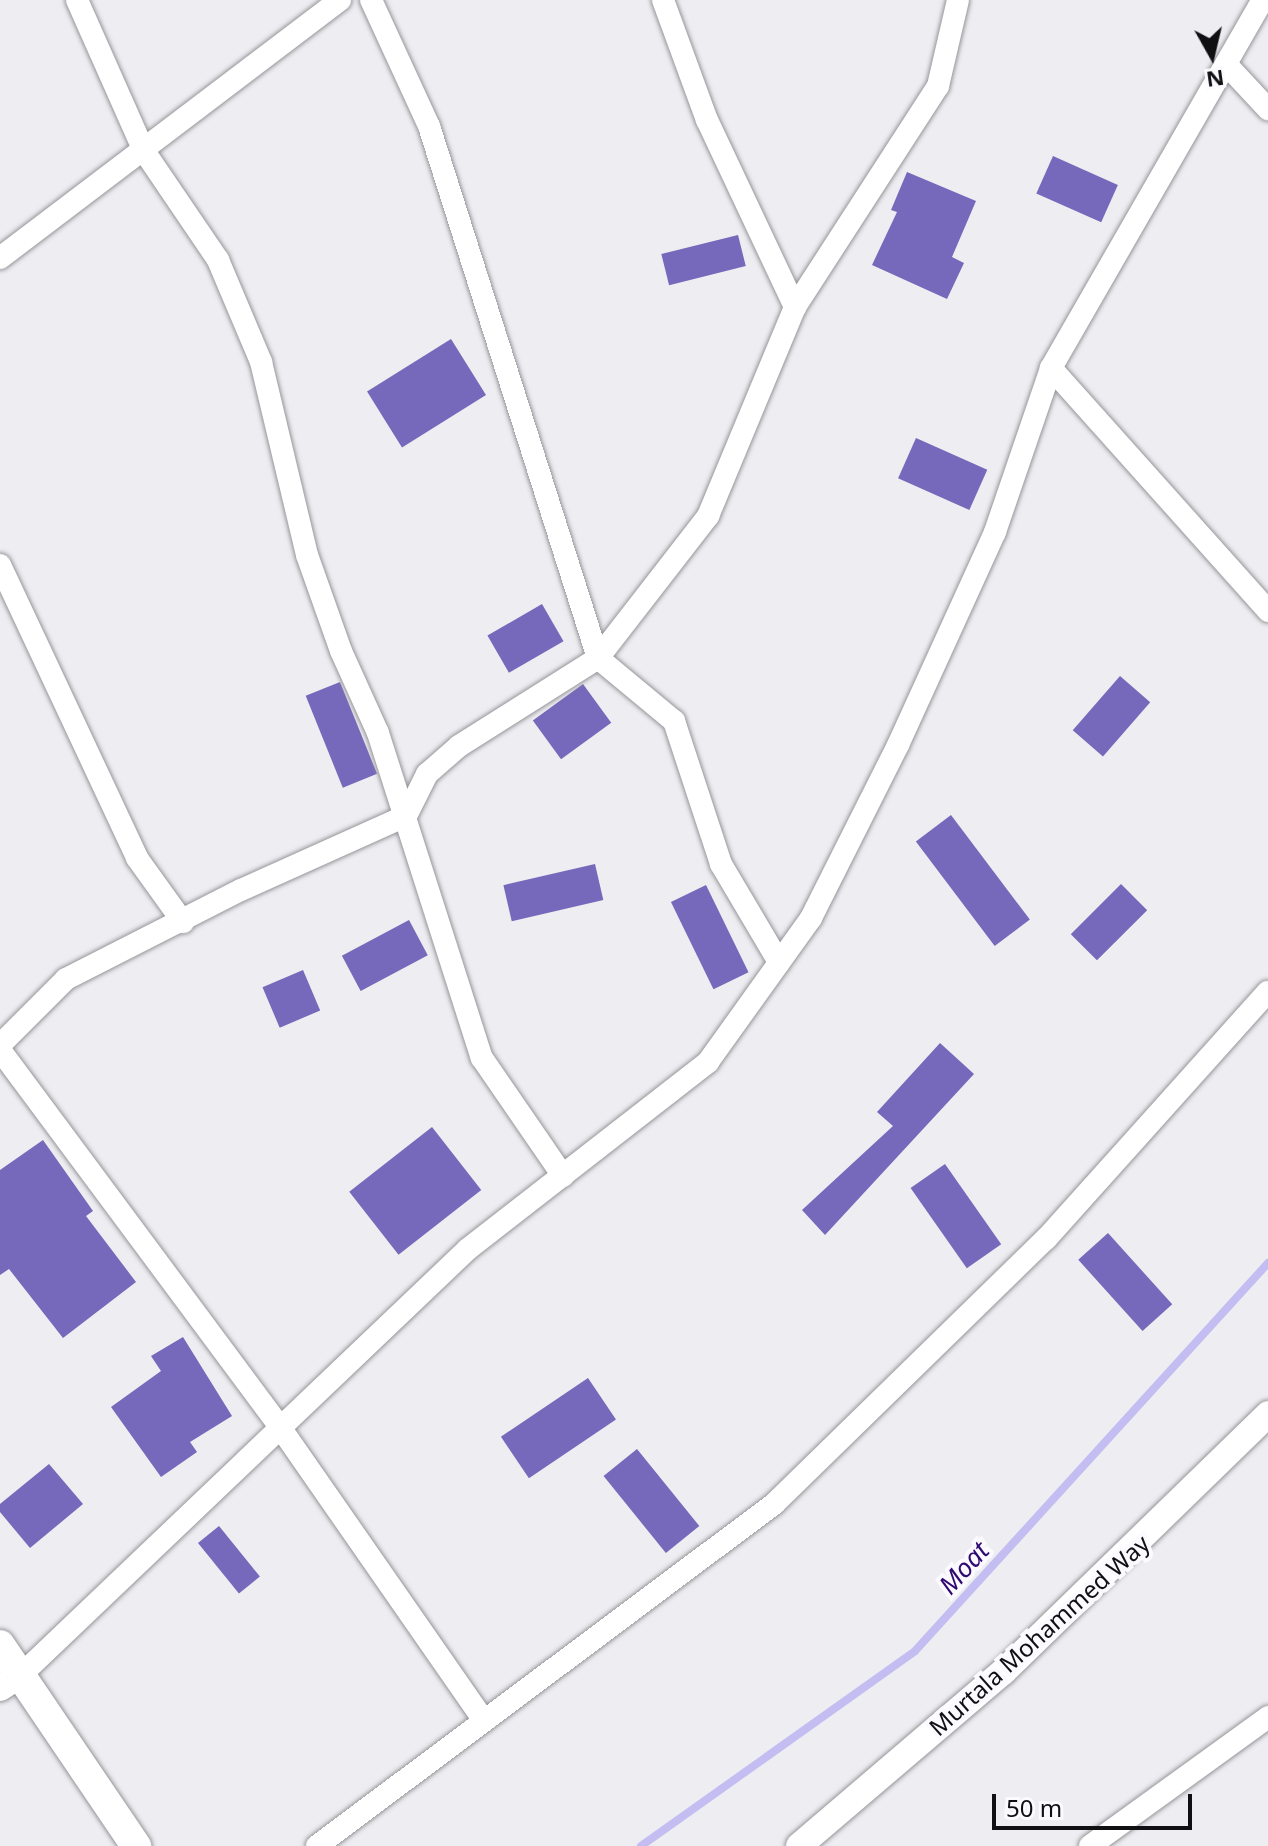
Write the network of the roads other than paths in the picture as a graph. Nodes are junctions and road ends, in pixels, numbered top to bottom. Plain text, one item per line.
1 (77, 0) edge
2 (340, 0) edge
3 (371, 0) edge
4 (663, 0) edge
5 (958, 0) edge
6 (1263, 0) edge
7 (1226, 64) junction
8 (1268, 109) edge
9 (144, 151) junction
10 (0, 258) edge
11 (795, 307) junction
12 (1051, 368) junction
13 (0, 565) edge
14 (1268, 611) edge
15 (598, 658) junction
16 (406, 816) junction
17 (183, 922) junction
18 (779, 962) junction
19 (1268, 992) edge
20 (0, 1048) edge
21 (563, 1176) junction
22 (1268, 1414) edge
23 (282, 1430) junction
24 (0, 1645) edge
25 (12, 1681) edge
26 (1268, 1717) edge
27 (482, 1718) junction
28 (136, 1846) edge
29 (317, 1846) edge
30 (799, 1846) edge
31 (1090, 1846) edge

1 - 9 street
2 - 9 street
3 - 15 street
4 - 11 street
5 - 11 street
6 - 7 street
7 - 8 street
7 - 12 street
9 - 10 street
9 - 16 street
11 - 15 street
12 - 14 street
12 - 18 street
13 - 17 street
15 - 16 street
15 - 18 street
16 - 17 street
16 - 21 street
17 - 20 street
18 - 21 street
19 - 27 street
20 - 23 street
21 - 23 street
22 - 30 street, Murtala Mohammed Way
23 - 25 street
23 - 27 street
24 - 25 main road
25 - 28 main road
26 - 31 street
27 - 29 street

